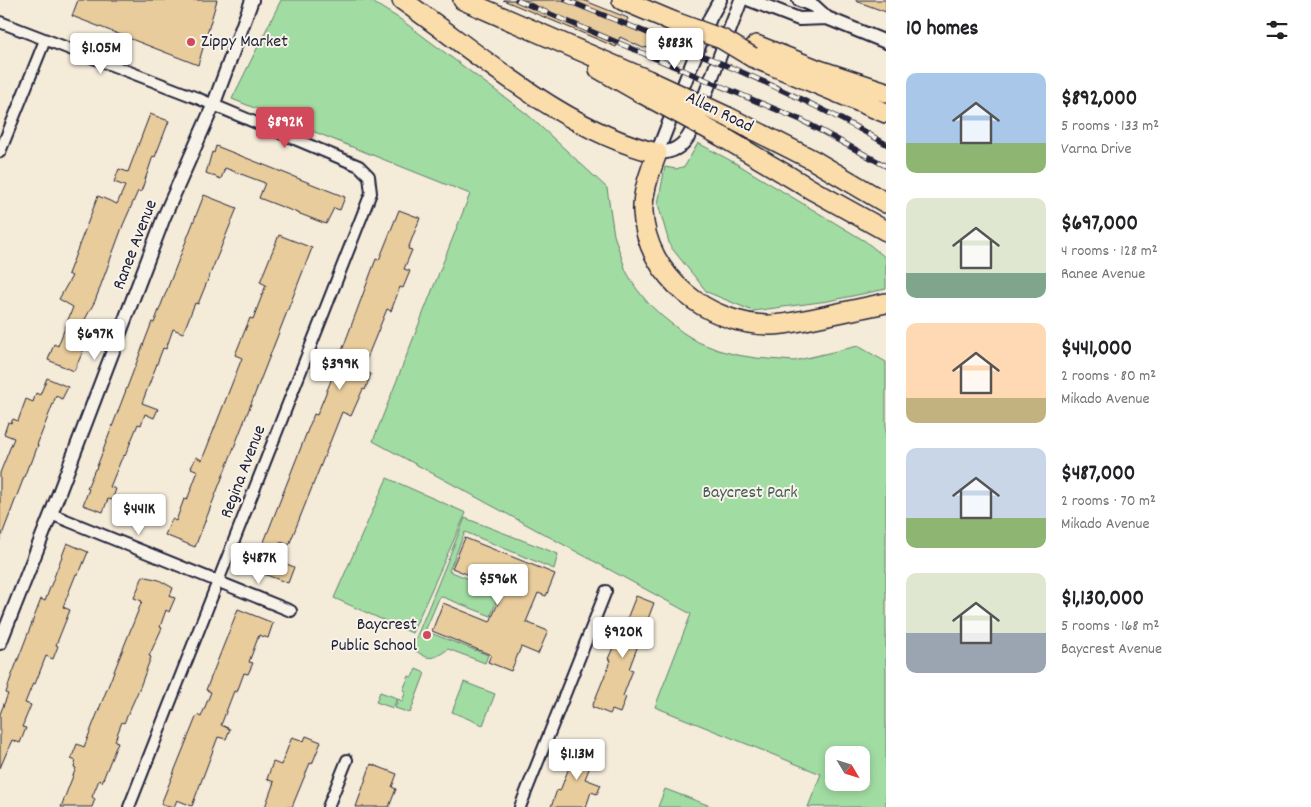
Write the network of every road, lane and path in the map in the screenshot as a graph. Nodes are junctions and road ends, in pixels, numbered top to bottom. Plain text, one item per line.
1 (252, 0) edge
2 (402, 0) edge
3 (463, 0) edge
4 (622, 0) edge
5 (707, 0) edge
6 (720, 0) edge
7 (741, 0) edge
8 (750, 0) edge
9 (799, 0) edge
10 (710, 18) junction
11 (827, 18) junction
12 (0, 22) edge
13 (45, 40) junction
14 (886, 42) edge
15 (754, 51) junction
16 (646, 87) junction
17 (886, 92) edge
18 (213, 106) junction
19 (886, 113) edge
20 (0, 152) edge
21 (657, 154) junction
22 (886, 203) edge
23 (864, 219) junction
24 (886, 231) edge
25 (886, 235) edge
26 (886, 303) edge
27 (886, 311) edge
28 (832, 315) junction
29 (51, 514) junction
30 (218, 582) junction
31 (606, 591) dead end
32 (291, 611) dead end
33 (0, 643) edge
34 (347, 760) dead end
35 (129, 807) edge
36 (328, 807) edge
37 (520, 807) edge

1 - 18 street, Ranee Avenue
2 - 21 highway
3 - 16 highway, Allen Road
4 - 15 highway, bridge
5 - 10 street
6 - 10 street
7 - 21 street
8 - 11 street
9 - 11 street
10 - 21 street
11 - 14 street
12 - 13 street
13 - 18 street
13 - 20 street
15 - 17 highway
15 - 19 highway
16 - 22 highway, Allen Road, bridge
16 - 23 highway, bridge
18 - 29 street, Ranee Avenue
18 - 30 street, Regina Avenue
21 - 28 highway
23 - 24 highway
23 - 25 highway
26 - 28 highway
27 - 28 highway
29 - 30 street
29 - 33 street, Ranee Avenue
30 - 32 street
30 - 35 street, Regina Avenue
31 - 37 street
34 - 36 street

